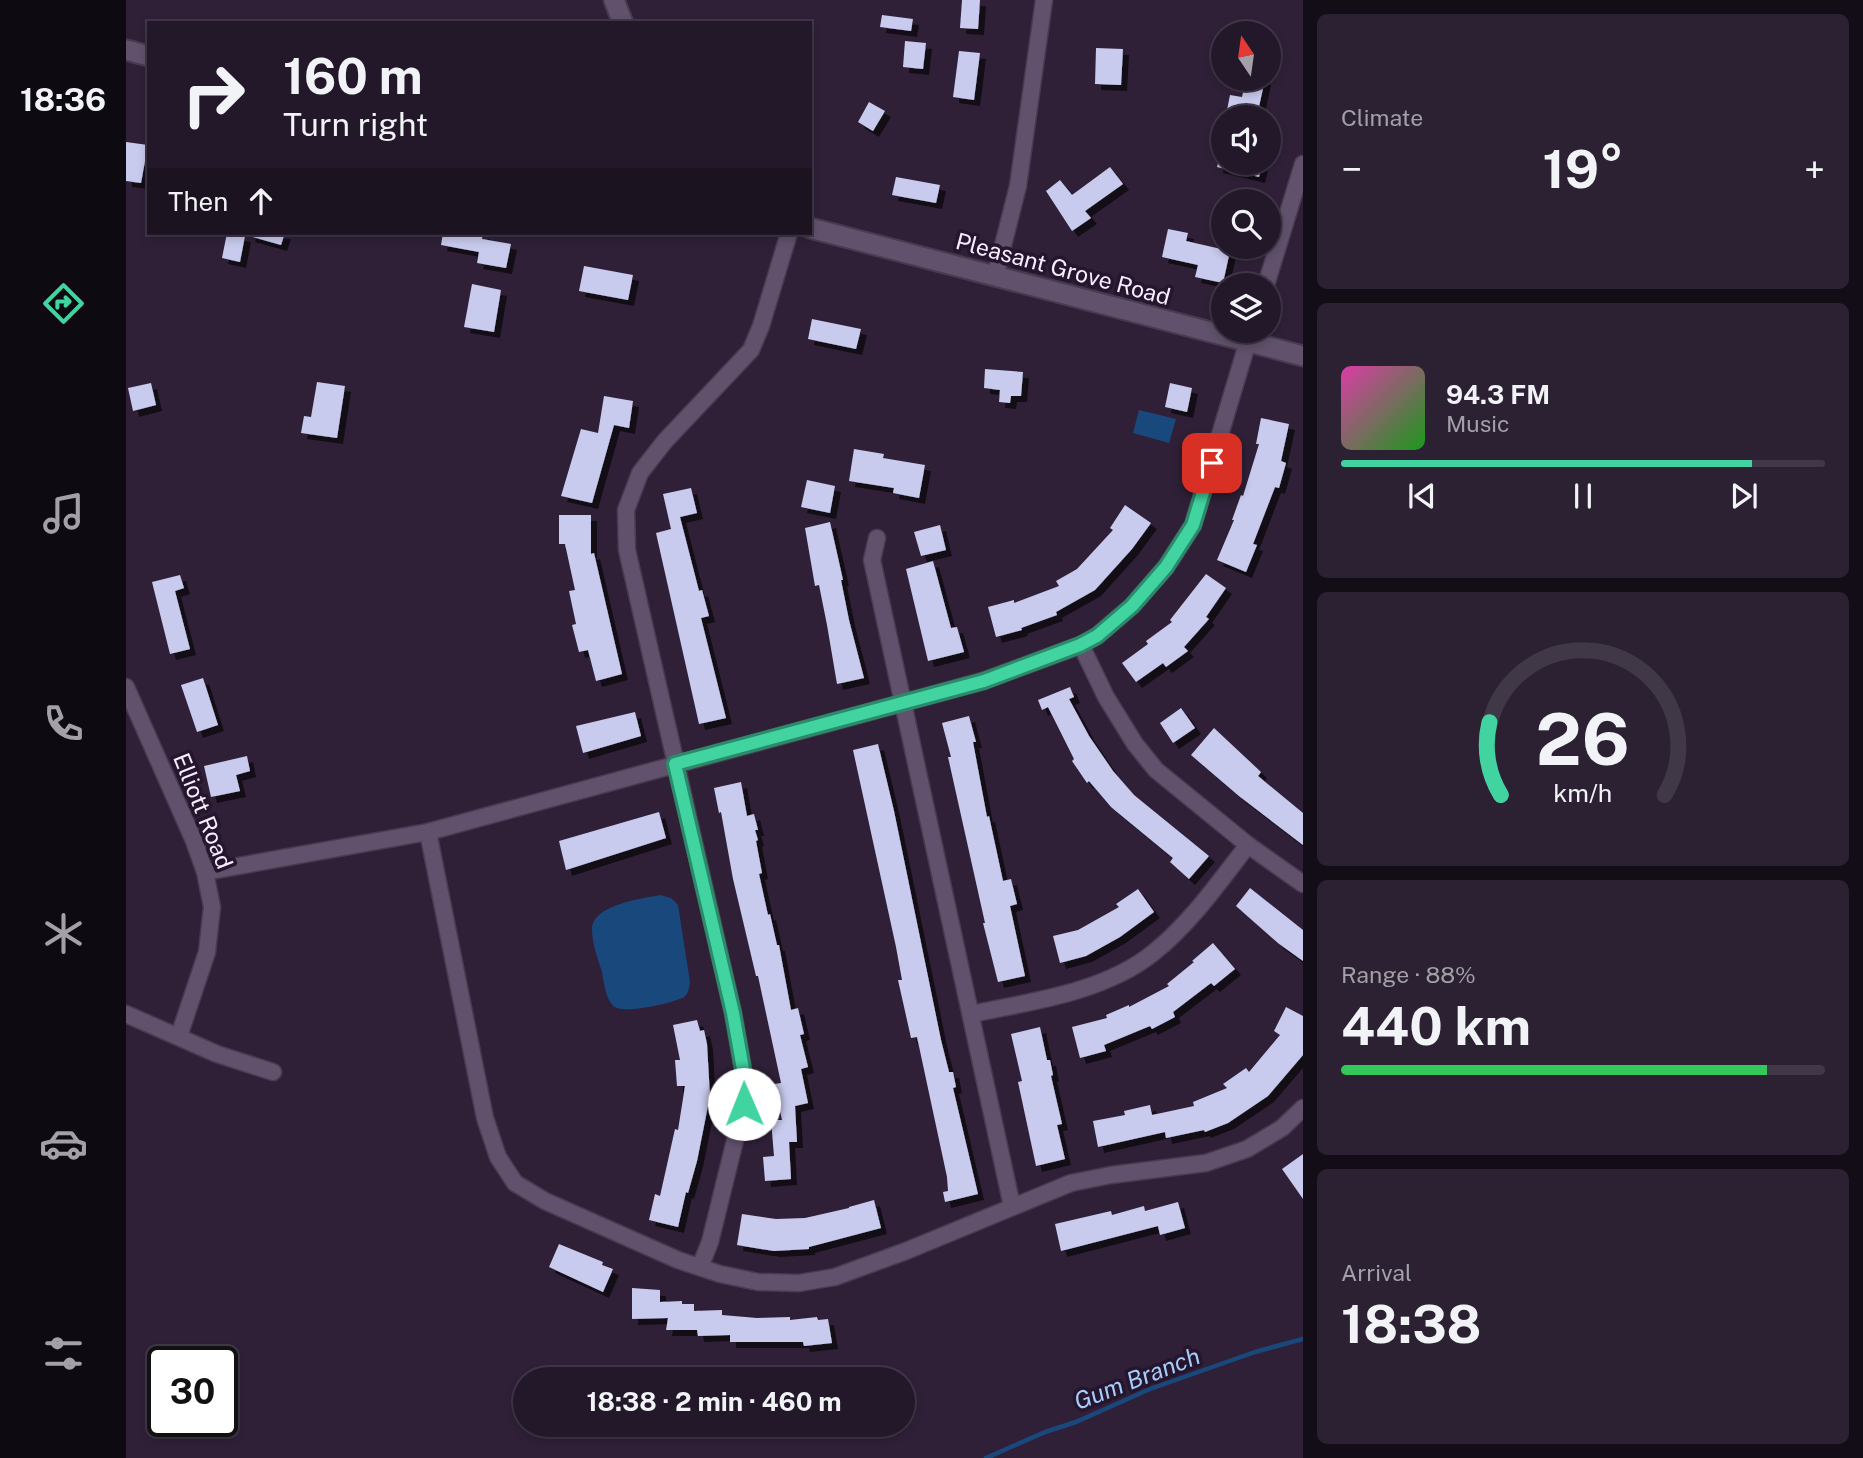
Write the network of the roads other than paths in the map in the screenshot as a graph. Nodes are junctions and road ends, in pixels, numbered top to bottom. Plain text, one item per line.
1 (614, 0) edge
2 (1044, 0) edge
3 (622, 21) edge
4 (126, 50) edge
5 (147, 55) edge
6 (1303, 164) edge
7 (812, 229) edge
8 (788, 235) edge
9 (1269, 273) edge
10 (995, 276) junction
11 (1211, 327) edge
12 (1247, 343) edge
13 (1268, 343) edge
14 (1303, 356) edge
15 (877, 538) dead end
16 (1080, 645) junction
17 (126, 687) edge
18 (902, 702) junction
19 (675, 764) junction
20 (428, 832) junction
21 (1248, 845) junction
22 (205, 872) junction
23 (1303, 884) edge
24 (126, 1014) edge
25 (971, 1014) junction
26 (179, 1036) junction
27 (274, 1072) dead end
28 (1303, 1108) edge
29 (1012, 1206) junction
30 (700, 1267) junction

1 - 3 street
2 - 10 street
4 - 5 street
6 - 9 street
7 - 10 street, Pleasant Grove Road
8 - 19 street
10 - 11 street, Pleasant Grove Road
12 - 16 street
13 - 14 street, Pleasant Grove Road
15 - 18 street
16 - 18 street
16 - 21 street
17 - 22 street, Elliott Road
18 - 19 street
18 - 25 street
19 - 20 street
19 - 30 street
20 - 22 street
20 - 30 street
21 - 23 street
21 - 25 street
22 - 26 street, Elliott Road
24 - 26 street
25 - 29 street
26 - 27 street
28 - 29 street
29 - 30 street

